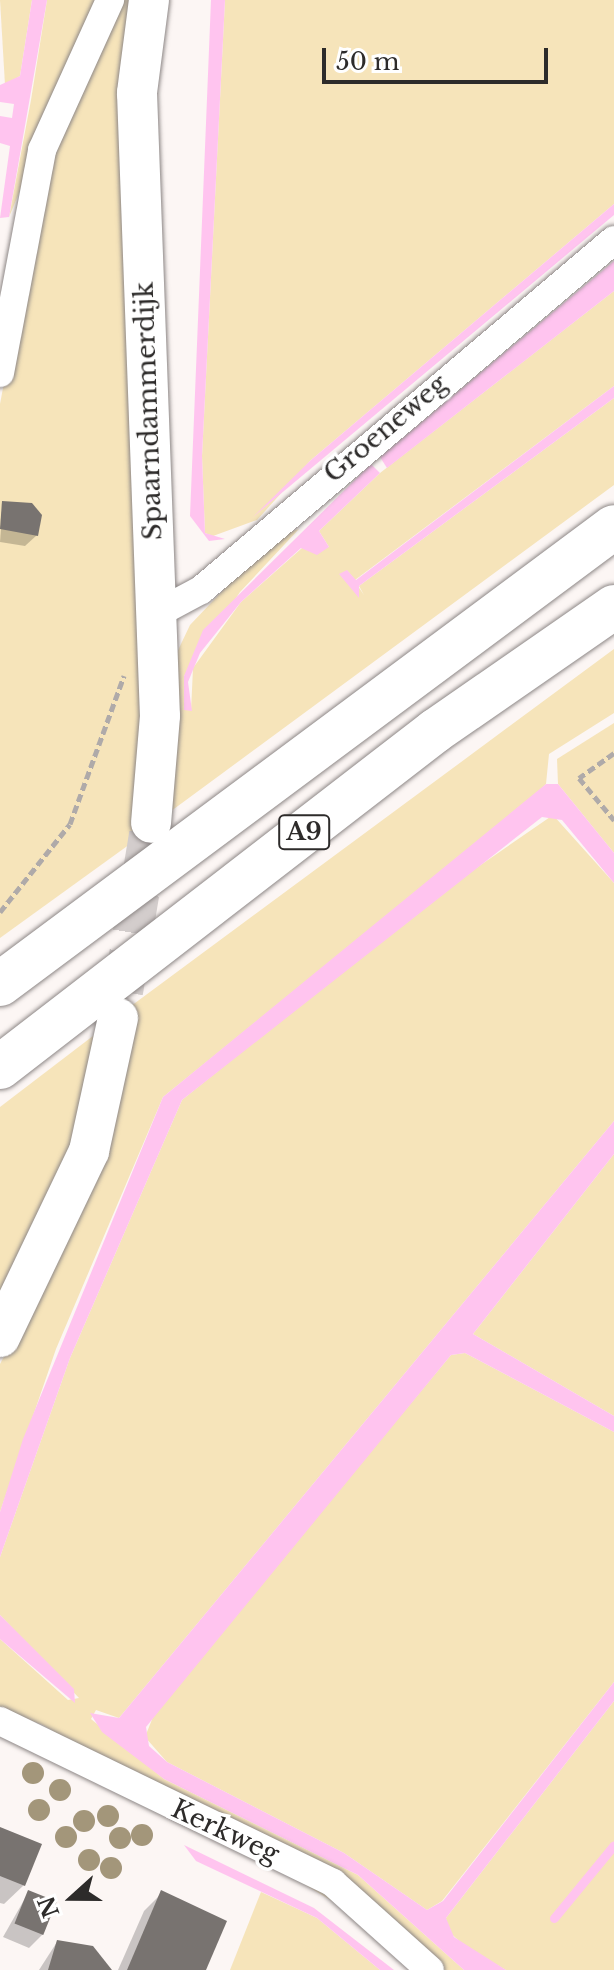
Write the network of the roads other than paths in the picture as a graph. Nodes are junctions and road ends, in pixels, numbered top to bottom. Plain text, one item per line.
1 (110, 0) edge
2 (149, 0) edge
3 (614, 240) edge
4 (0, 373) edge
5 (614, 527) edge
6 (614, 607) edge
7 (156, 614) junction
8 (151, 823) tunnel mouth
9 (0, 984) edge
10 (118, 1018) tunnel mouth
11 (0, 1067) edge
12 (0, 1337) edge
13 (0, 1721) edge
14 (430, 1970) edge

1 - 4 street
2 - 7 street, Spaarndammerdijk
3 - 7 street, Groeneweg
5 - 9 highway, A9
6 - 11 highway, A9
7 - 8 street, Spaarndammerdijk
10 - 12 street
13 - 14 street, Kerkweg

